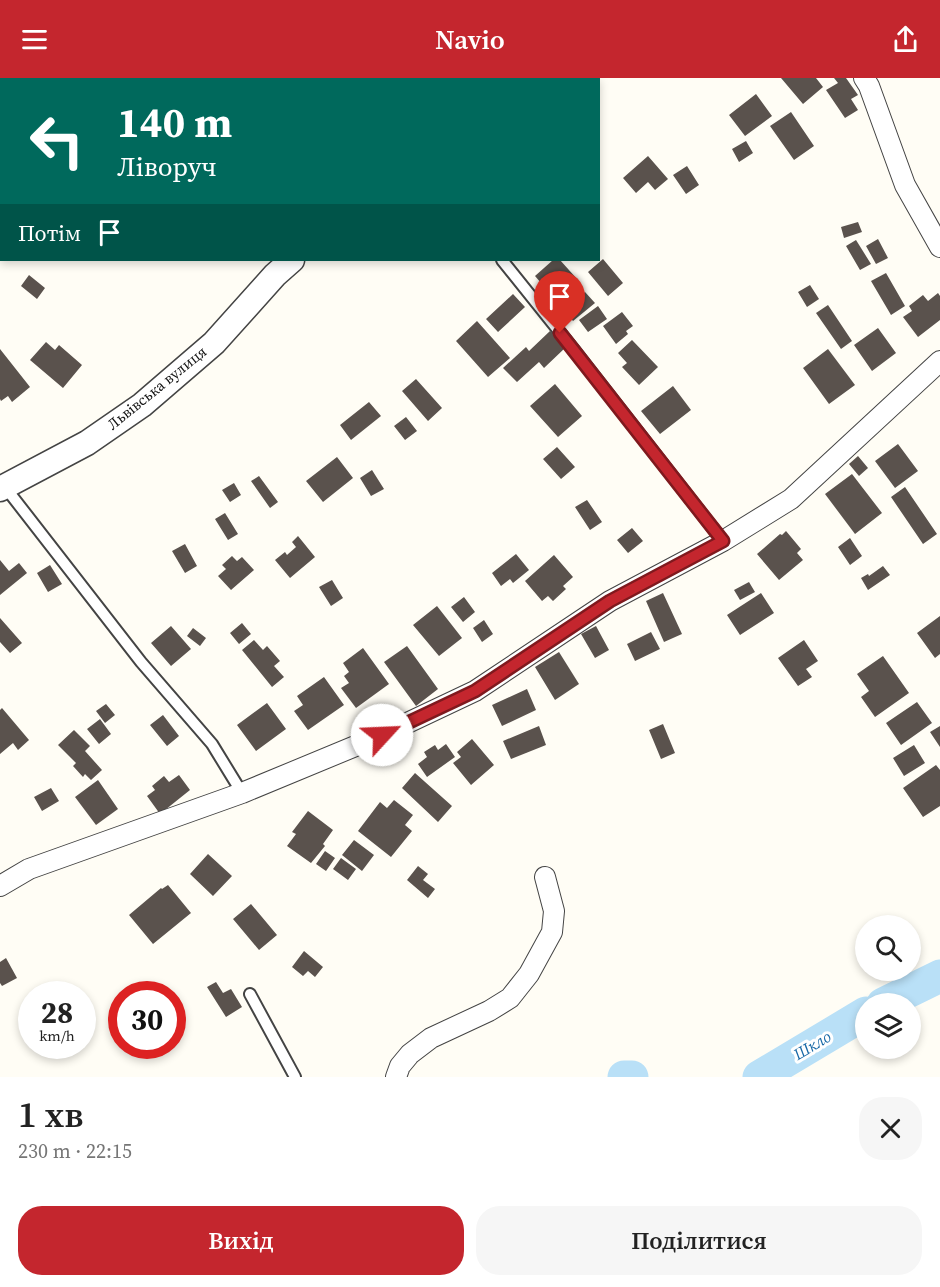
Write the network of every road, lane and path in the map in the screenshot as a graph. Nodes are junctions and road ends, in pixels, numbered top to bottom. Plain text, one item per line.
1 (864, 78) edge
2 (940, 247) edge
3 (291, 261) edge
4 (503, 261) edge
5 (940, 361) edge
6 (3, 488) edge
7 (723, 541) junction
8 (242, 793) junction
9 (545, 877) dead end
10 (0, 886) edge
11 (250, 994) dead end
12 (295, 1077) edge
13 (396, 1077) edge

1 - 2 street
3 - 6 street, Львівська вулиця
4 - 7 lane
5 - 7 street
6 - 8 lane
7 - 8 street
8 - 10 street
9 - 13 street
11 - 12 lane

